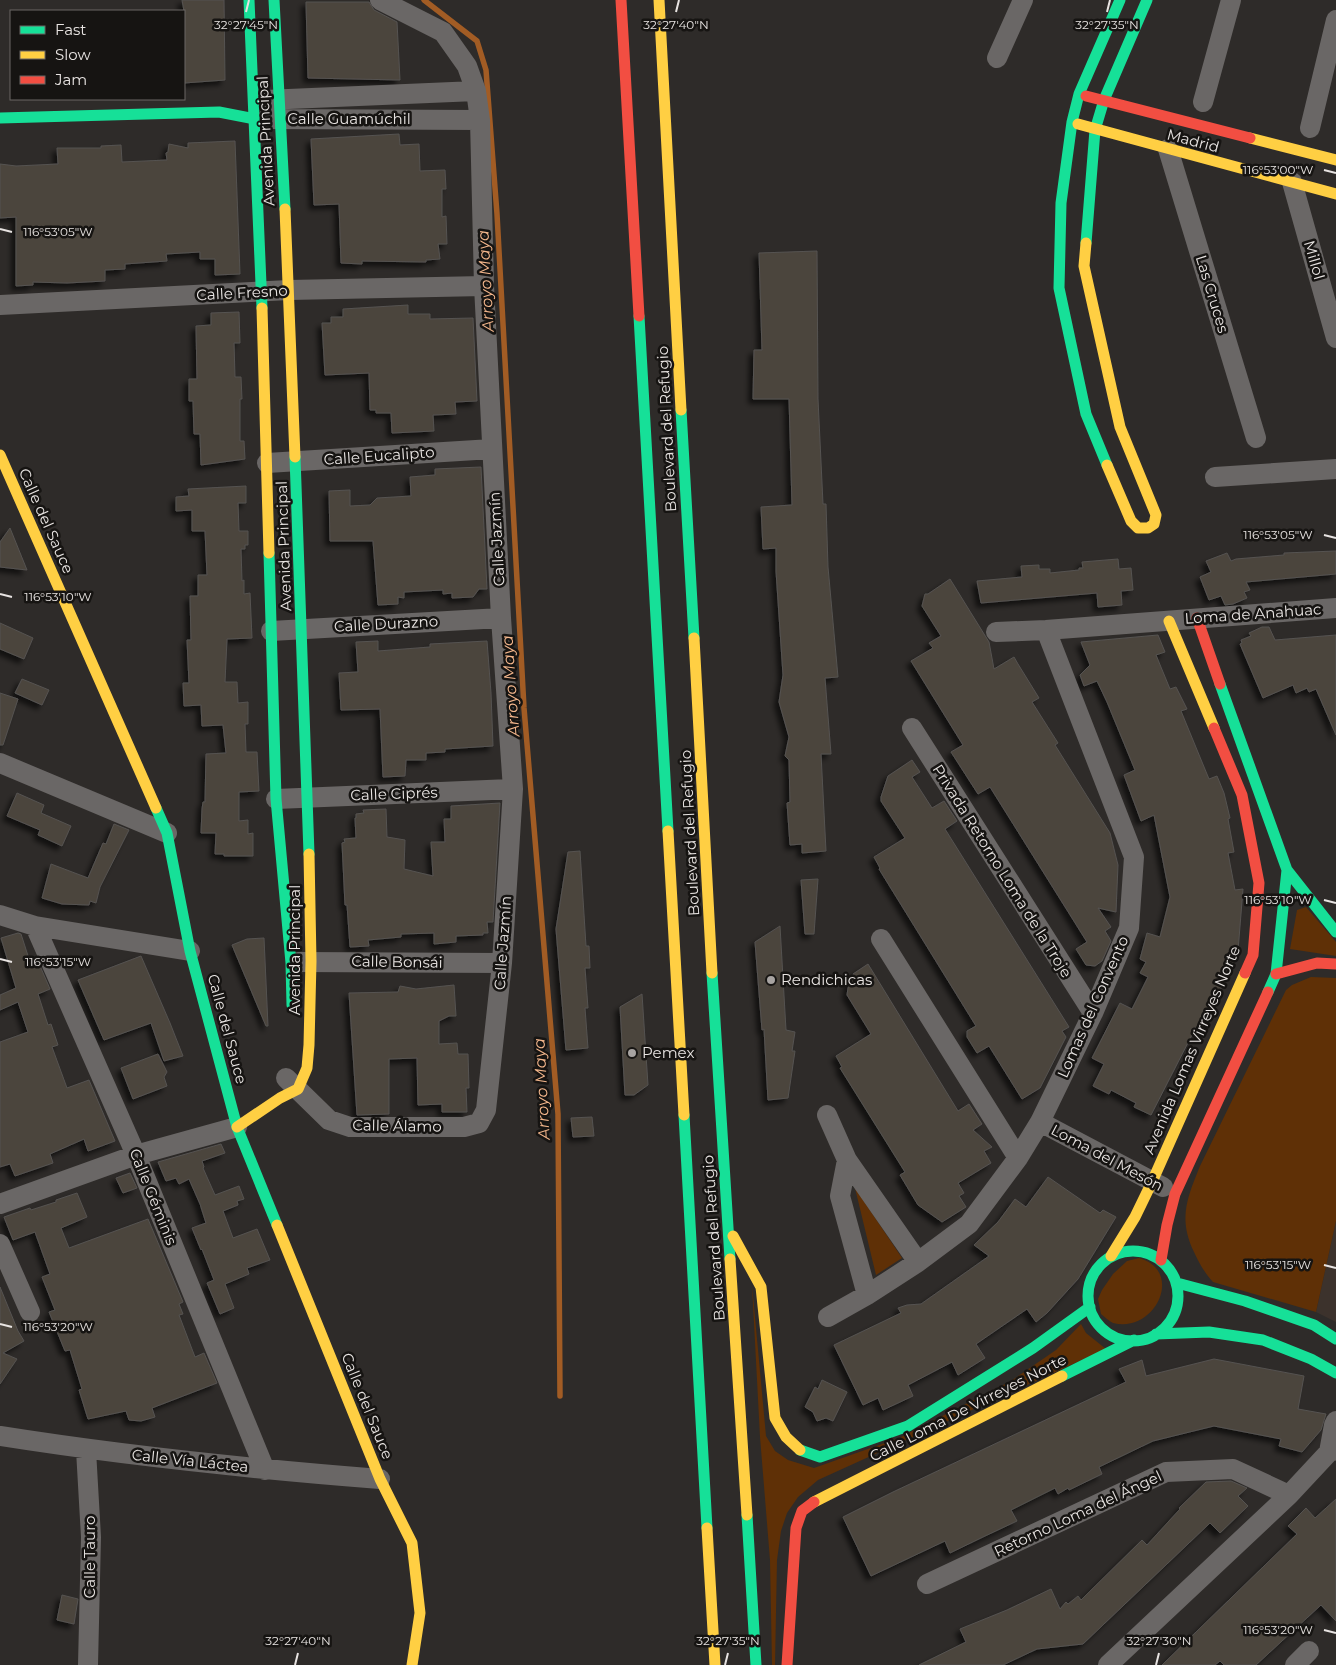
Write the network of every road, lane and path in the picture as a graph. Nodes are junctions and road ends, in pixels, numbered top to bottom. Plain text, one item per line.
1 (249, 0) edge
2 (274, 0) edge
3 (380, 0) edge
4 (621, 0) edge
5 (659, 0) edge
6 (1023, 0) edge
7 (1120, 0) edge
8 (1146, 0) edge
9 (1231, 0) edge
10 (1336, 20) edge
11 (997, 58) dead end
12 (476, 91) junction
13 (1079, 94) junction
14 (1104, 100) junction
15 (1203, 102) dead end
16 (279, 109) junction
17 (255, 110) junction
18 (219, 112) junction
19 (0, 118) edge
20 (480, 120) junction
21 (1072, 122) junction
22 (1310, 128) dead end
23 (1095, 130) junction
24 (1168, 150) junction
25 (1336, 160) edge
26 (1292, 182) junction
27 (1336, 194) edge
28 (484, 286) junction
29 (289, 290) junction
30 (262, 292) junction
31 (0, 305) edge
32 (1336, 338) edge
33 (1256, 438) dead end
34 (492, 449) junction
35 (0, 454) edge
36 (296, 461) junction
37 (267, 463) junction
38 (1336, 469) edge
39 (1215, 477) dead end
40 (1336, 608) edge
41 (501, 618) junction
42 (1197, 618) junction
43 (1169, 621) junction
44 (302, 628) junction
45 (1046, 630) junction
46 (271, 631) junction
47 (996, 632) dead end
48 (912, 728) dead end
49 (0, 763) edge
50 (513, 789) junction
51 (308, 797) junction
52 (276, 799) junction
53 (167, 833) junction
54 (1287, 870) junction
55 (0, 915) edge
56 (35, 926) junction
57 (1336, 932) edge
58 (881, 939) dead end
59 (190, 951) junction
60 (301, 962) junction
61 (502, 964) junction
62 (1336, 964) edge
63 (1276, 974) junction
64 (1093, 1013) junction
65 (293, 1020) dead end
66 (291, 1079) junction
67 (827, 1115) dead end
68 (1040, 1122) junction
69 (479, 1123) joint
70 (237, 1126) junction
71 (136, 1155) junction
72 (1018, 1158) junction
73 (847, 1160) junction
74 (1152, 1182) junction
75 (1175, 1194) junction
76 (0, 1204) edge
77 (729, 1227) junction
78 (0, 1244) edge
79 (1111, 1256) junction
80 (1161, 1260) junction
81 (918, 1262) junction
82 (1176, 1283) junction
83 (867, 1295) junction
84 (1090, 1307) junction
85 (30, 1312) dead end
86 (828, 1317) dead end
87 (1156, 1334) junction
88 (1336, 1339) edge
89 (1134, 1340) junction
90 (1336, 1373) edge
91 (1336, 1421) edge
92 (0, 1436) edge
93 (86, 1450) junction
94 (1332, 1451) edge
95 (265, 1470) junction
96 (380, 1479) junction
97 (1289, 1495) junction
98 (927, 1584) dead end
99 (88, 1665) edge
100 (412, 1665) edge
101 (715, 1665) edge
102 (756, 1665) edge
103 (787, 1665) edge
104 (1108, 1665) edge

1 - 17 street, Avenida Principal
2 - 16 street, Avenida Principal
3 - 12 street, Calle Jazmín
4 - 101 street, Boulevard del Refugio
5 - 77 street, Boulevard del Refugio
6 - 11 street
7 - 13 street
8 - 14 street
9 - 15 street
10 - 22 street
12 - 16 street, Calle Guamúchil
12 - 20 street, Calle Jazmín
13 - 14 street, Madrid
13 - 21 street
14 - 23 street
14 - 25 street, Madrid
16 - 17 street, Calle Guamúchil
16 - 20 street, Calle Guamúchil
16 - 29 street, Avenida Principal
17 - 18 street, Calle Guamúchil
17 - 18 street, Calle Guamúchil
17 - 30 street, Avenida Principal
18 - 19 street, Calle Guamúchil
20 - 28 street, Calle Jazmín
21 - 23 street, Madrid
21 - 23 street
23 - 24 street, Madrid
24 - 26 street, Madrid
24 - 33 street, Las Cruces
26 - 27 street, Madrid
26 - 32 street, Millol
28 - 29 street, Calle Fresno
28 - 34 street, Calle Jazmín
29 - 30 street, Calle Fresno
29 - 36 street, Avenida Principal
30 - 31 street, Calle Fresno
30 - 37 street, Avenida Principal
34 - 36 street, Calle Eucalipto
34 - 41 street, Calle Jazmín
35 - 53 street, Calle del Sauce
36 - 37 street, Calle Eucalipto
36 - 44 street, Avenida Principal
37 - 46 street, Avenida Principal
38 - 39 street
40 - 42 street, Loma de Anahuac
41 - 44 street, Calle Durazno
41 - 50 street, Calle Jazmín
42 - 43 street, Loma de Anahuac
42 - 54 street
43 - 45 street
43 - 74 street, Avenida Lomas Virreyes Norte
44 - 46 street, Calle Durazno
44 - 51 street, Avenida Principal
45 - 47 street
45 - 64 street, Lomas del Convento
46 - 52 street, Avenida Principal
48 - 64 street, Privada Retorno Loma de la Troje
49 - 53 street
50 - 51 street, Calle Ciprés
50 - 61 street, Calle Jazmín
51 - 52 street, Calle Ciprés
51 - 60 street, Avenida Principal
52 - 60 street, Avenida Principal
53 - 59 street, Calle del Sauce
54 - 57 street
54 - 63 street
55 - 56 street
56 - 59 street
56 - 71 street, Calle Géminis
58 - 72 street
59 - 70 street, Calle del Sauce
60 - 61 street, Calle Bonsái
60 - 65 street, Avenida Principal
60 - 66 street, Avenida Principal
61 - 69 street, Calle Jazmín
62 - 63 street
63 - 75 street
64 - 68 street, Lomas del Convento
66 - 69 street, Calle Álamo
66 - 70 street
67 - 73 street
68 - 72 street, Lomas del Convento
68 - 74 street, Loma del Mesón
70 - 71 street
70 - 96 street, Calle del Sauce
71 - 76 street
71 - 95 street, Calle Géminis
72 - 81 street, Lomas del Convento
73 - 81 street
73 - 83 street
74 - 75 street, Loma del Mesón
74 - 79 street, Avenida Lomas Virreyes Norte
75 - 80 street
77 - 84 street
77 - 102 street, Boulevard del Refugio
78 - 85 street
79 - 80 street
79 - 84 street
80 - 82 street
81 - 83 street, Lomas del Convento
82 - 87 street
82 - 88 street
83 - 86 street, Lomas del Convento
84 - 89 street
87 - 89 street
87 - 90 street
89 - 103 street, Calle Loma De Virreyes Norte
91 - 94 street
92 - 93 street, Calle Vía Láctea
93 - 95 street, Calle Vía Láctea
93 - 99 street, Calle Tauro
94 - 97 street
95 - 96 street, Calle Vía Láctea
96 - 100 street, Calle del Sauce
97 - 98 street, Retorno Loma del Ángel
97 - 104 street

